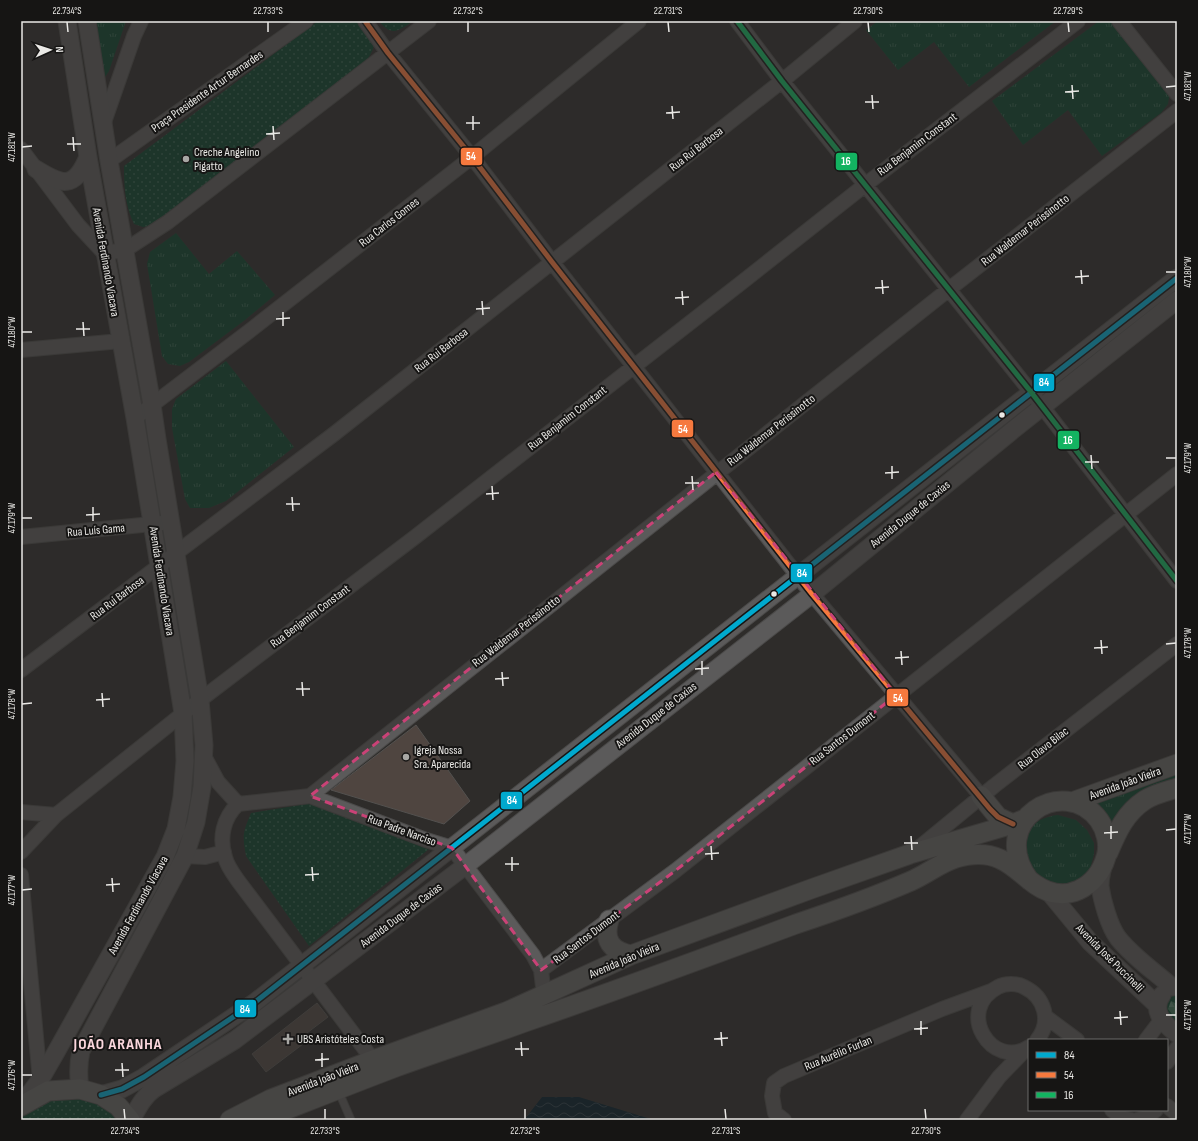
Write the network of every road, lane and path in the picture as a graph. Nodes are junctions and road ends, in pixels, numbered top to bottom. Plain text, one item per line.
1 (67, 21) edge
2 (86, 21) edge
3 (141, 21) edge
4 (306, 21) edge
5 (365, 21) edge
6 (428, 21) edge
7 (639, 21) edge
8 (737, 21) edge
9 (855, 21) edge
10 (1078, 21) edge
11 (1119, 21) edge
12 (388, 53) junction
13 (782, 81) junction
14 (1177, 94) edge
15 (1177, 111) edge
16 (103, 126) junction
17 (21, 149) edge
18 (472, 157) junction
19 (88, 158) junction
20 (109, 161) junction
21 (36, 170) junction
22 (865, 184) junction
23 (125, 250) junction
24 (104, 253) junction
25 (552, 262) junction
26 (1177, 278) edge
27 (948, 290) junction
28 (1177, 300) edge
29 (121, 341) junction
30 (21, 350) edge
31 (633, 366) junction
32 (1031, 392) junction
33 (152, 405) junction
34 (1042, 407) junction
35 (135, 418) junction
36 (716, 472) junction
37 (1177, 474) edge
38 (1126, 514) junction
39 (171, 522) junction
40 (152, 524) junction
41 (21, 537) edge
42 (175, 553) junction
43 (160, 566) junction
44 (798, 575) junction
45 (1177, 581) edge
46 (812, 594) junction
47 (1177, 644) edge
48 (21, 670) edge
49 (896, 695) junction
50 (200, 700) junction
51 (183, 713) junction
52 (204, 756) junction
53 (1177, 764) edge
54 (1177, 788) edge
55 (310, 796) junction
56 (981, 796) junction
57 (1072, 802) junction
58 (238, 804) junction
59 (21, 812) edge
60 (56, 815) junction
61 (1019, 821) junction
62 (452, 848) junction
63 (21, 852) edge
64 (224, 852) junction
65 (1108, 853) junction
66 (910, 854) junction
67 (185, 856) junction
68 (465, 866) junction
69 (1102, 870) junction
70 (21, 875) edge
71 (1029, 880) junction
72 (1048, 891) junction
73 (609, 920) junction
74 (631, 955) junction
75 (302, 965) junction
76 (542, 970) junction
77 (314, 980) junction
78 (1175, 987) edge
79 (991, 991) junction
80 (544, 995) junction
81 (942, 1009) junction
82 (978, 1012) junction
83 (1160, 1012) junction
84 (1046, 1017) junction
85 (1177, 1034) edge
86 (1037, 1039) edge
87 (1076, 1039) edge
88 (1146, 1039) edge
89 (1028, 1046) edge
90 (1028, 1048) edge
91 (1177, 1048) edge
92 (1004, 1051) junction
93 (373, 1060) junction
94 (1168, 1061) edge
95 (1000, 1077) junction
96 (40, 1080) junction
97 (80, 1089) junction
98 (338, 1090) junction
99 (101, 1095) junction
100 (21, 1106) edge
101 (1168, 1107) edge
102 (1113, 1111) edge
103 (1155, 1111) edge
104 (1177, 1114) edge
105 (131, 1120) edge
106 (230, 1120) edge
107 (260, 1120) edge
108 (351, 1120) edge
109 (784, 1120) edge
110 (967, 1120) edge
111 (1132, 1120) edge
112 (1139, 1120) edge

1 - 19 street, Avenida Ferdinando Viacava
2 - 16 street, Avenida Ferdinando Viacava
3 - 16 street
4 - 20 street, Praça Presidente Artur Bernardes
5 - 12 street
6 - 12 street
7 - 18 street, Rua Carlos Gomes
8 - 13 street
9 - 13 street, Rua Rui Barbosa
10 - 22 street, Rua Benjamim Constant
11 - 14 street
12 - 18 street
12 - 23 street
13 - 22 street
13 - 25 street, Rua Rui Barbosa
15 - 27 street, Rua Waldemar Perissinotto
16 - 20 street, Avenida Ferdinando Viacava
17 - 21 street
18 - 25 street
18 - 33 street, Rua Carlos Gomes
19 - 21 street
19 - 24 street, Avenida Ferdinando Viacava
20 - 23 street, Avenida Ferdinando Viacava
21 - 24 street
22 - 27 street
22 - 31 street, Rua Benjamim Constant
23 - 24 street
23 - 33 street, Avenida Ferdinando Viacava
24 - 29 street, Avenida Ferdinando Viacava
25 - 31 street
25 - 42 street, Rua Rui Barbosa
26 - 32 street, Avenida Duque de Caxias
27 - 32 street
27 - 36 street, Rua Waldemar Perissinotto
28 - 34 street, Avenida Duque de Caxias
29 - 30 street
29 - 35 street, Avenida Ferdinando Viacava
31 - 36 street
31 - 50 street, Rua Benjamim Constant
32 - 34 street
32 - 44 street, Avenida Duque de Caxias
33 - 35 street, Rua Carlos Gomes
33 - 39 street, Avenida Ferdinando Viacava
34 - 38 street
34 - 46 street, Avenida Duque de Caxias
35 - 40 street, Avenida Ferdinando Viacava
36 - 44 street
36 - 55 street, Rua Waldemar Perissinotto
37 - 38 street, Rua Santos Dumont
38 - 45 street
38 - 49 street, Rua Santos Dumont
39 - 40 street, Rua Luís Gama
39 - 42 street, Avenida Ferdinando Viacava
40 - 41 street, Rua Luís Gama
40 - 43 street, Avenida Ferdinando Viacava
42 - 43 street, Rua Rui Barbosa
42 - 50 street, Avenida Ferdinando Viacava
43 - 48 street, Rua Rui Barbosa
43 - 51 street, Avenida Ferdinando Viacava
44 - 46 street
44 - 62 street, Avenida Duque de Caxias
46 - 49 street
46 - 68 street, Avenida Duque de Caxias
47 - 56 street, Rua Olavo Bilac
49 - 56 street
49 - 73 street, Rua Santos Dumont
50 - 51 street, Rua Benjamim Constant
50 - 52 street, Avenida Ferdinando Viacava
51 - 60 street, Rua Benjamim Constant
51 - 96 street, Avenida Ferdinando Viacava
52 - 58 street
52 - 67 street, Avenida Ferdinando Viacava
53 - 57 main road, Avenida João Vieira
54 - 65 main road, Avenida João Vieira
55 - 58 street, Rua Padre Narciso
55 - 62 street, Rua Padre Narciso
56 - 61 main road
56 - 66 street, Rua Olavo Bilac
57 - 61 main road
57 - 65 main road
58 - 64 street
59 - 60 street
60 - 63 street, Rua Benjamim Constant
61 - 66 main road, Avenida João Vieira
61 - 71 main road
62 - 68 street, Rua Padre Narciso
62 - 75 street, Avenida Duque de Caxias
64 - 67 street
64 - 75 street
65 - 69 main road
66 - 74 main road, Avenida João Vieira
67 - 97 street, Avenida Ferdinando Viacava
68 - 76 street, Rua Padre Narciso
68 - 77 street, Avenida Duque de Caxias
69 - 72 main road
69 - 78 street, Avenida José Puccinelli
70 - 96 street
71 - 72 main road
71 - 98 main road, Avenida João Vieira
72 - 83 street, Avenida José Puccinelli
73 - 74 main road
73 - 76 street, Rua Santos Dumont
74 - 80 main road, Avenida João Vieira
75 - 77 street
75 - 99 street, Avenida Duque de Caxias
76 - 80 street, Rua Padre Narciso
77 - 93 street
77 - 105 street, Avenida Duque de Caxias
78 - 83 street
79 - 81 street, Rua Aurélio Furlan
79 - 82 street
79 - 84 street
80 - 93 main road, Avenida João Vieira
81 - 82 street, Rua Aurélio Furlan
81 - 109 street, Rua Aurélio Furlan
82 - 92 street
83 - 85 street, Avenida José Puccinelli
83 - 88 street
84 - 86 street
84 - 87 street
89 - 92 street
90 - 95 street
91 - 94 street
92 - 95 street
93 - 106 main road, Avenida João Vieira
95 - 110 street
96 - 100 street, Avenida Ferdinando Viacava
97 - 99 main road
97 - 100 main road
98 - 107 main road, Avenida João Vieira
98 - 108 lane
99 - 105 main road
101 - 104 street
102 - 111 street
103 - 112 street

